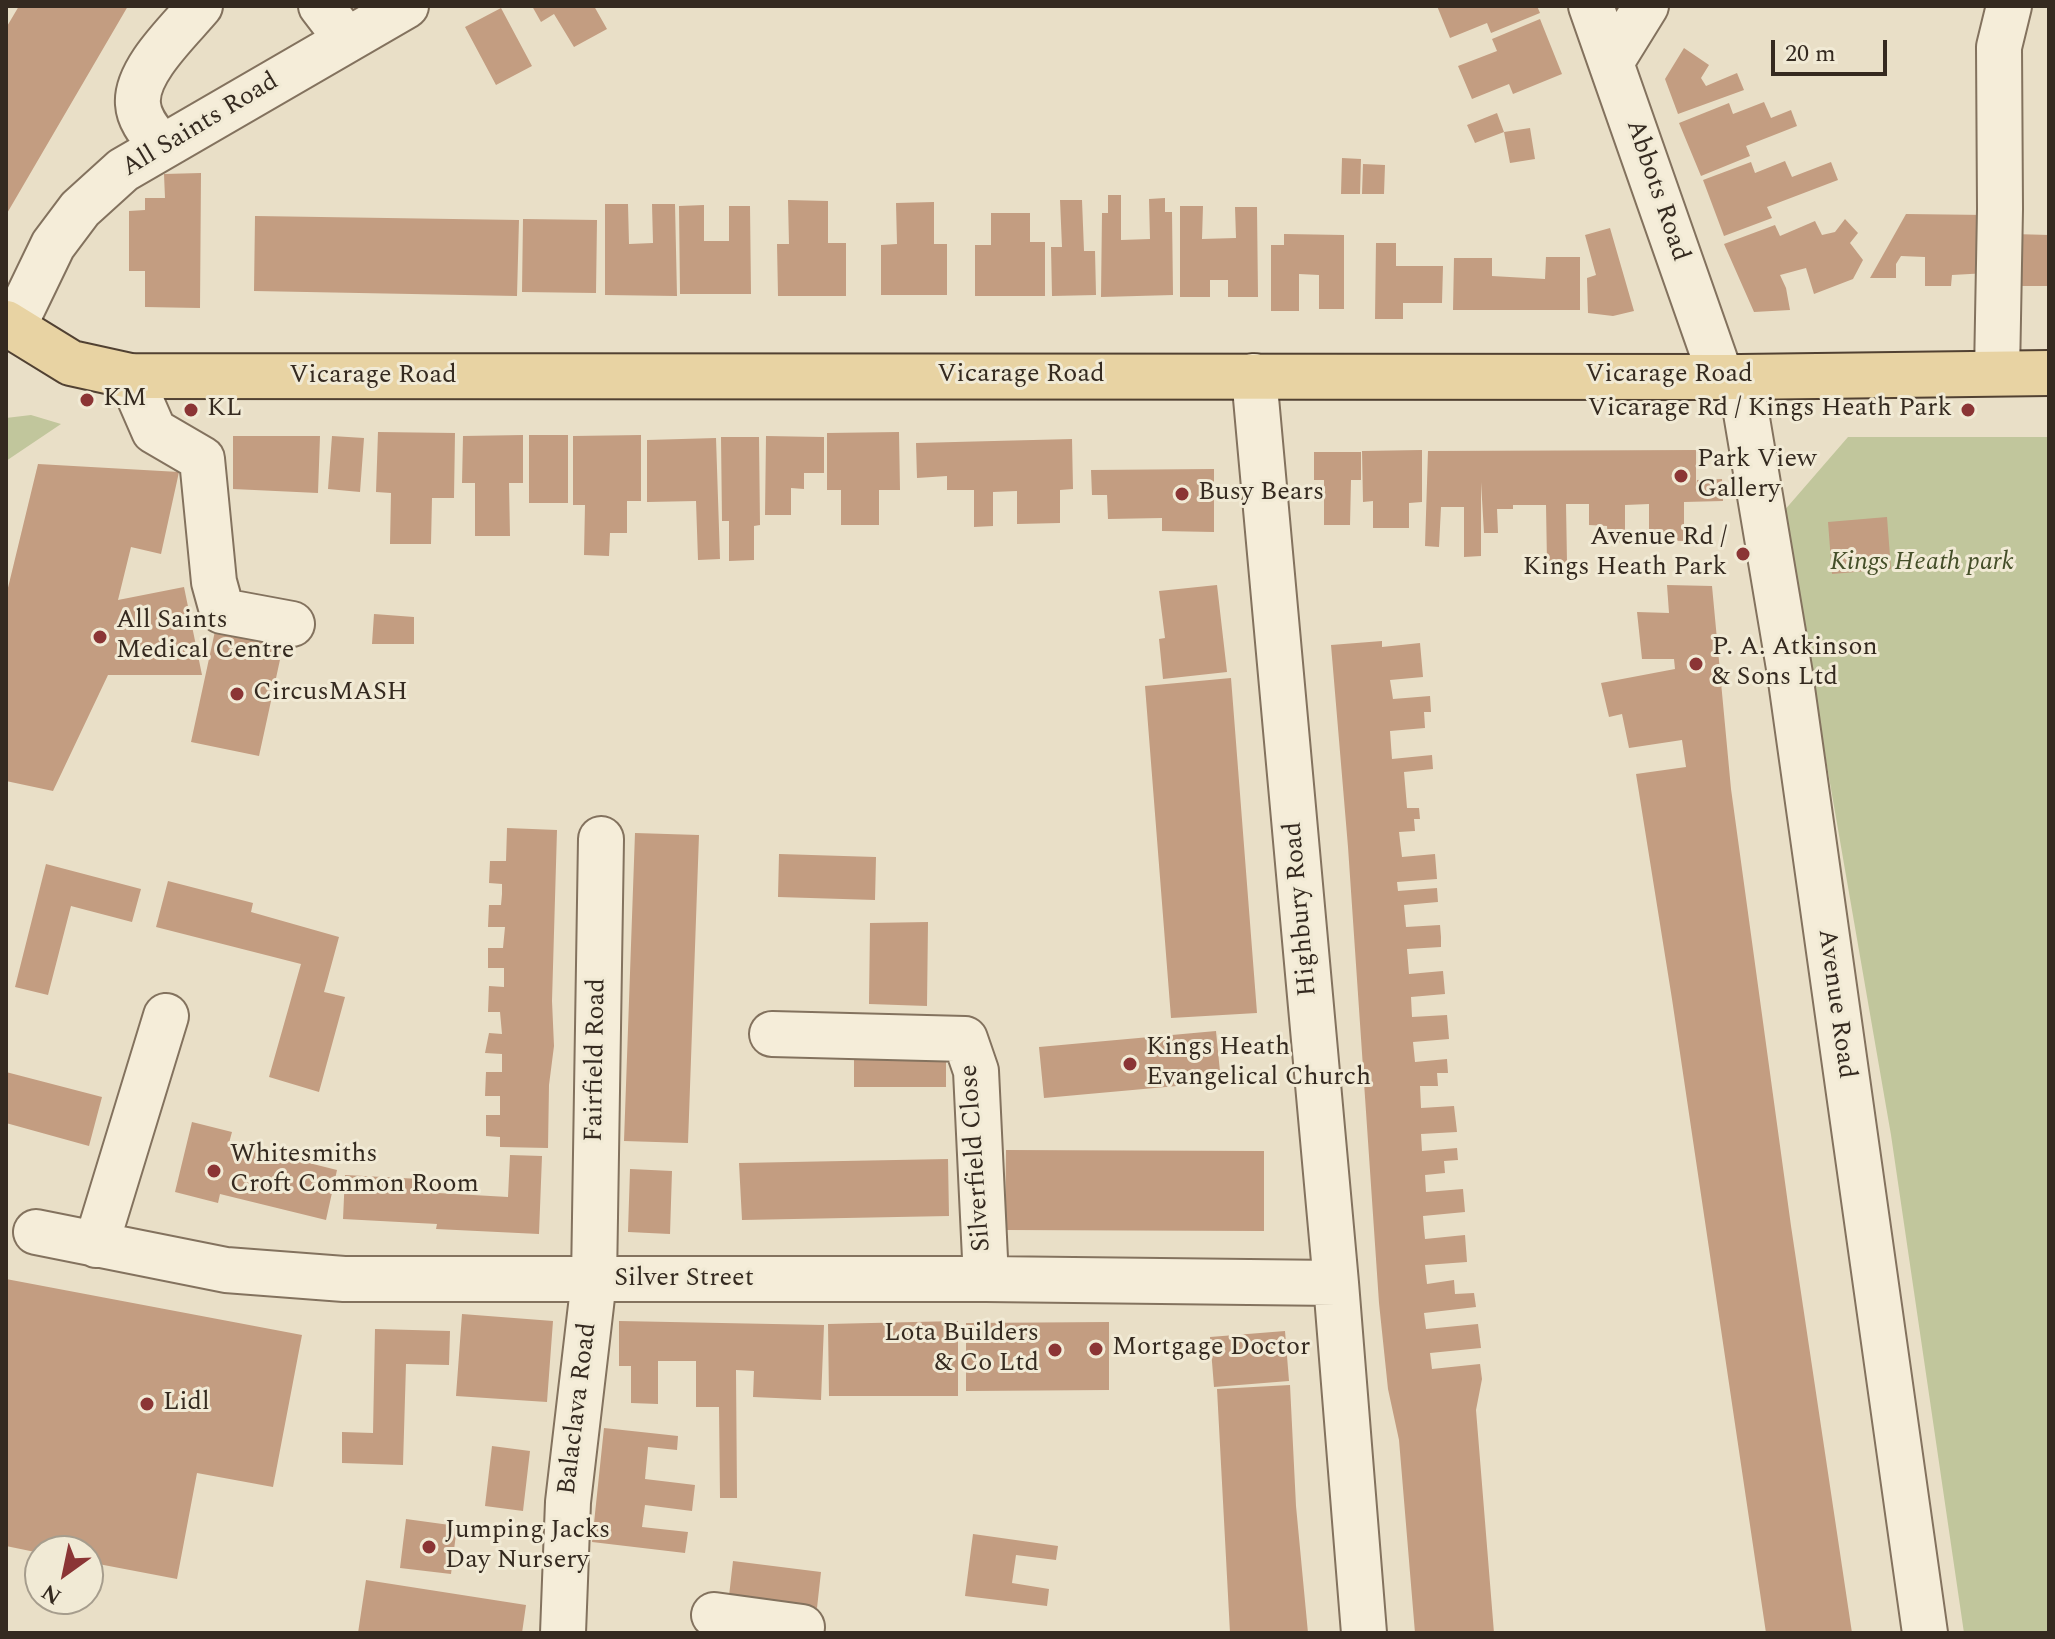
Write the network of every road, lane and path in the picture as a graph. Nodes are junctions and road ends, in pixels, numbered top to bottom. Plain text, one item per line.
1 (200, 6) edge
2 (321, 6) edge
3 (406, 6) edge
4 (1591, 6) edge
5 (1646, 6) edge
6 (2009, 6) edge
7 (347, 40) junction
8 (1612, 61) junction
9 (162, 147) junction
10 (10, 326) edge
11 (1997, 373) junction
12 (2049, 373) edge
13 (130, 376) junction
14 (1254, 376) junction
15 (1730, 377) junction
16 (292, 624) dead end
17 (601, 839) dead end
18 (166, 1016) dead end
19 (772, 1034) dead end
20 (17, 1228) edge
21 (96, 1245) junction
22 (986, 1279) junction
23 (594, 1280) junction
24 (1336, 1283) junction
25 (714, 1615) dead end
26 (563, 1633) edge
27 (801, 1633) edge
28 (1364, 1633) edge
29 (1925, 1633) edge

1 - 9 street
2 - 7 street
3 - 7 street, All Saints Road
4 - 8 street, Abbots Road
5 - 8 street
6 - 11 street
7 - 9 street, All Saints Road
8 - 15 street, Abbots Road
9 - 10 street, All Saints Road
10 - 13 main road, Vicarage Road
11 - 12 main road, Vicarage Road
11 - 15 main road, Vicarage Road
13 - 14 main road, Vicarage Road
13 - 16 street
14 - 15 main road, Vicarage Road
14 - 24 street, Highbury Road
15 - 29 street, Avenue Road
17 - 23 street, Fairfield Road
18 - 21 street
19 - 22 street, Silverfield Close
20 - 21 street, Silver Street
21 - 23 street, Silver Street
22 - 23 street, Silver Street
22 - 24 street, Silver Street
23 - 26 street, Balaclava Road
24 - 28 street, Highbury Road
25 - 27 street

